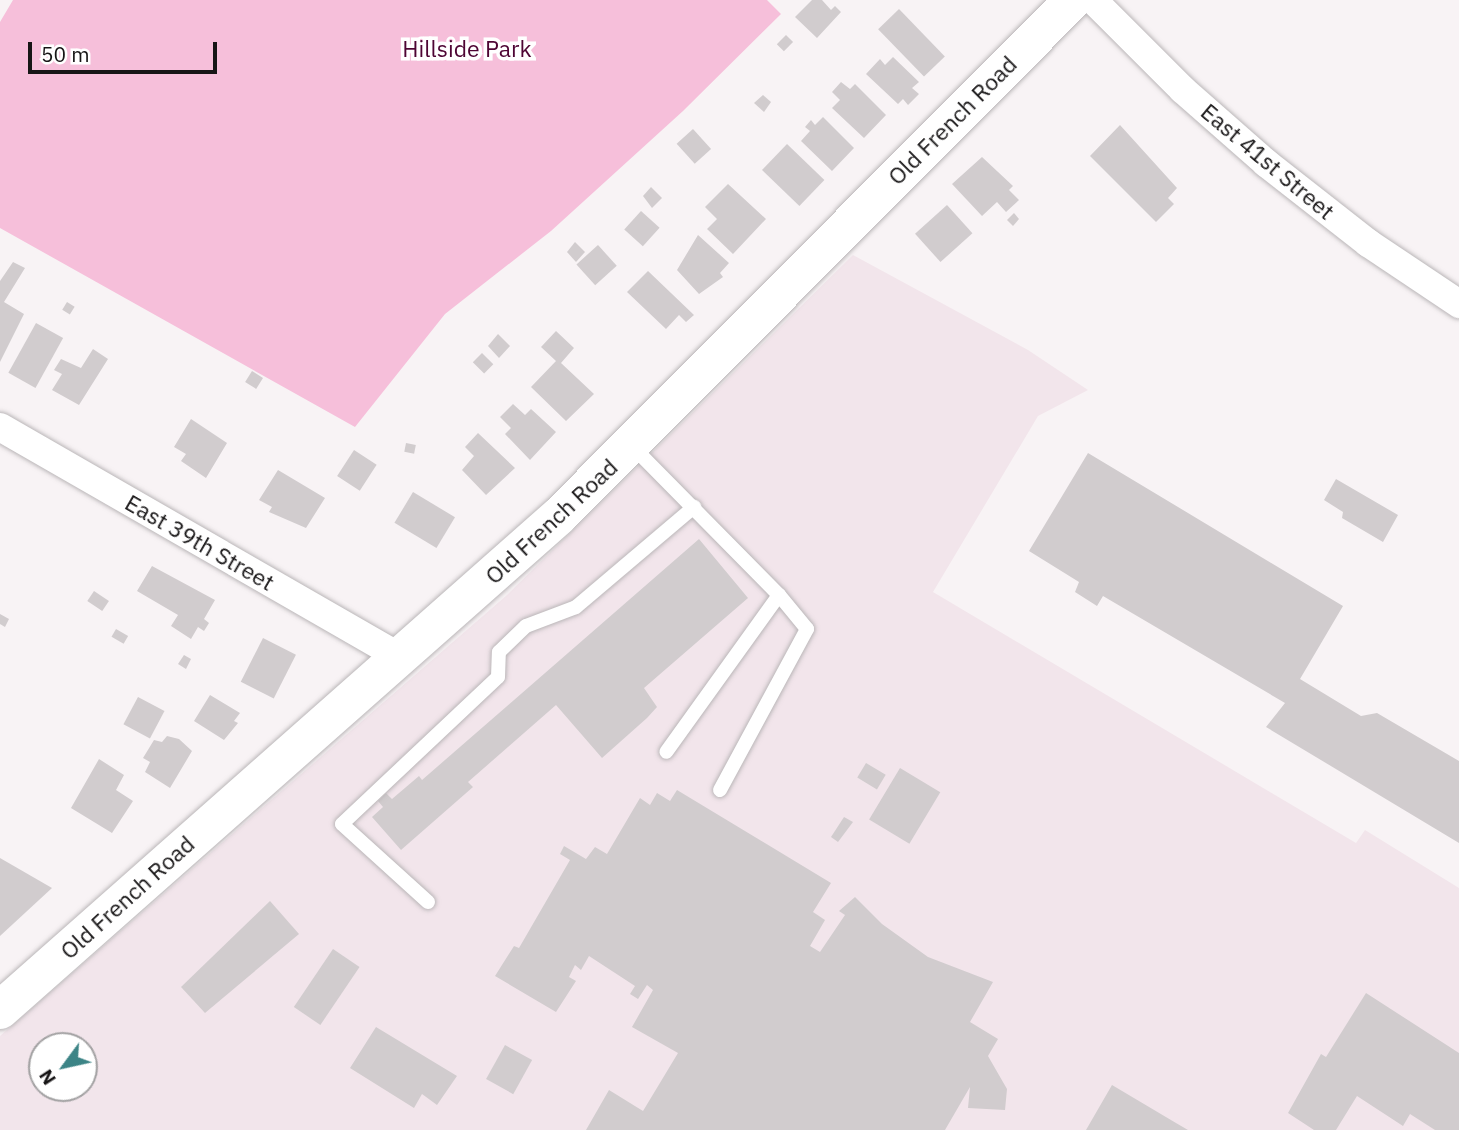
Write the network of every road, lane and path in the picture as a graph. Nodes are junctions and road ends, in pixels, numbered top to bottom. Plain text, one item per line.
1 (1073, 0) edge
2 (1093, 0) edge
3 (1459, 303) edge
4 (0, 427) edge
5 (631, 445) junction
6 (694, 507) junction
7 (779, 595) junction
8 (400, 657) junction
9 (666, 752) dead end
10 (720, 790) dead end
11 (428, 902) dead end
12 (0, 1010) edge

1 - 5 main road, Old French Road
2 - 3 street, East 41st Street
4 - 8 street, East 39th Street
5 - 6 lane
5 - 8 main road, Old French Road
6 - 7 lane
6 - 11 lane
7 - 9 lane
7 - 10 lane
8 - 12 main road, Old French Road

